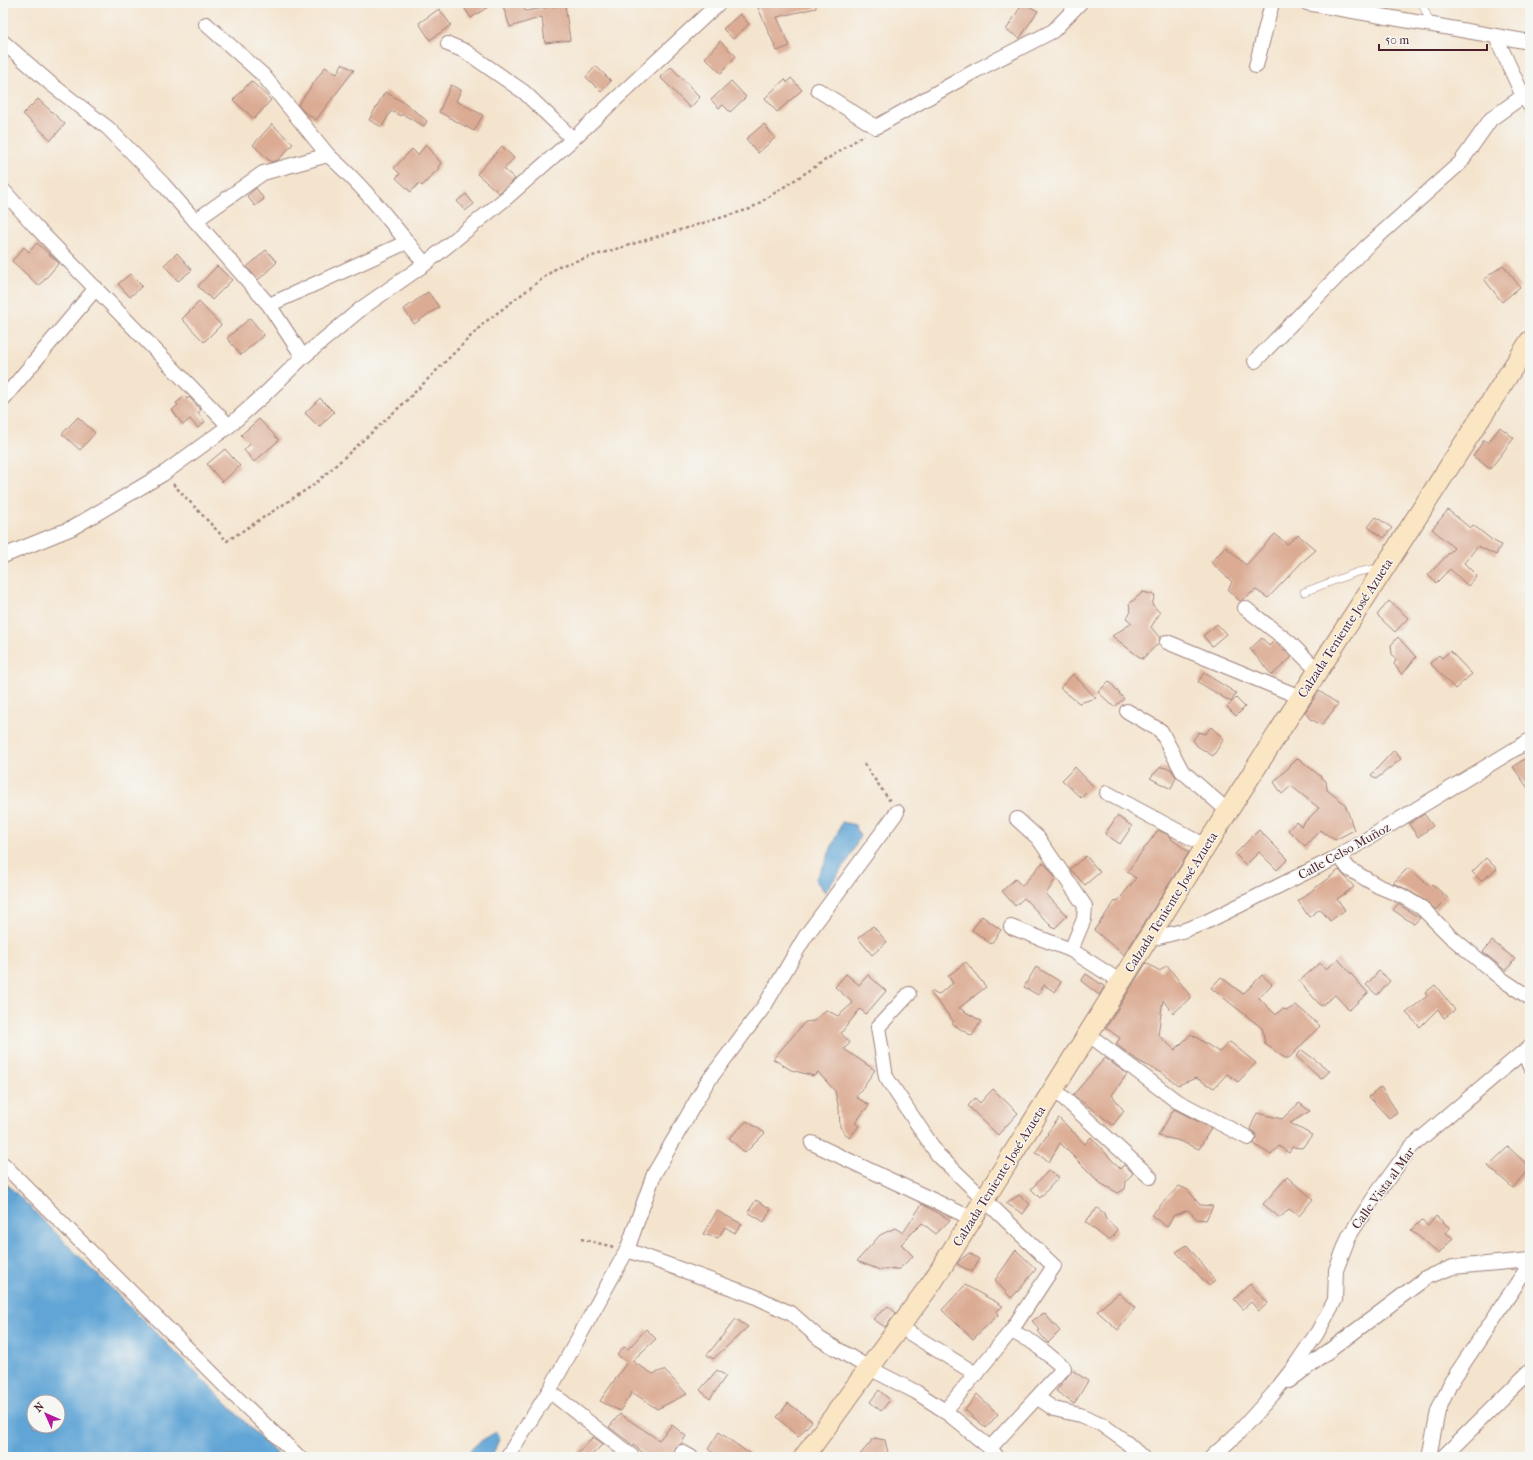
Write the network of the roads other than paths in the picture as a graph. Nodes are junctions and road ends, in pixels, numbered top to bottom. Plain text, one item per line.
1 (719, 3) edge
2 (1080, 3) edge
3 (1272, 3) edge
4 (1307, 3) edge
5 (1422, 3) edge
6 (206, 24) dead end
7 (1431, 25) junction
8 (1496, 37) junction
9 (3, 42) edge
10 (1530, 42) edge
11 (448, 44) dead end
12 (1256, 66) dead end
13 (818, 90) dead end
14 (1526, 101) edge
15 (573, 138) junction
16 (328, 155) junction
17 (3, 190) edge
18 (196, 221) junction
19 (407, 242) junction
20 (425, 264) junction
21 (96, 288) junction
22 (269, 305) junction
23 (1530, 341) edge
24 (303, 357) junction
25 (1255, 362) dead end
26 (3, 399) edge
27 (229, 426) junction
28 (3, 556) edge
29 (1384, 567) junction
30 (1304, 592) dead end
31 (1246, 608) dead end
32 (1167, 642) dead end
33 (1317, 670) junction
34 (1300, 697) junction
35 (1127, 710) dead end
36 (1530, 740) edge
37 (1107, 793) dead end
38 (1228, 811) junction
39 (897, 812) road end
40 (1017, 819) dead end
41 (1206, 846) junction
42 (1339, 856) junction
43 (1011, 927) dead end
44 (1147, 940) junction
45 (1071, 950) junction
46 (1121, 982) junction
47 (909, 994) dead end
48 (1530, 998) edge
49 (1088, 1034) junction
50 (1527, 1049) edge
51 (1530, 1067) edge
52 (1054, 1089) junction
53 (1248, 1138) dead end
54 (812, 1143) dead end
55 (3, 1164) edge
56 (1150, 1177) dead end
57 (985, 1198) junction
58 (973, 1219) junction
59 (627, 1250) junction
60 (1530, 1260) edge
61 (1530, 1264) edge
62 (900, 1327) junction
63 (1011, 1331) junction
64 (869, 1368) junction
65 (1530, 1371) edge
66 (976, 1374) junction
67 (549, 1390) junction
68 (1273, 1394) junction
69 (1038, 1398) junction
70 (945, 1411) junction
71 (994, 1453) edge
72 (1221, 1454) edge
73 (299, 1457) edge
74 (507, 1457) edge
75 (634, 1457) edge
76 (804, 1457) edge
77 (1142, 1457) edge
78 (1429, 1457) edge
79 (1443, 1457) edge

1 - 15 street
2 - 13 street
3 - 12 street
4 - 7 street
5 - 7 lane
6 - 16 street
7 - 8 street
8 - 10 street
8 - 14 street
9 - 18 street
11 - 15 street
14 - 25 street
15 - 20 street
16 - 18 street
16 - 19 street
17 - 21 street
18 - 22 street
19 - 20 street
19 - 22 street
20 - 24 street
21 - 26 street
21 - 27 street
22 - 24 street
23 - 29 main road, Calzada Teniente José Azueta
24 - 27 street
27 - 28 street
29 - 30 lane
29 - 33 main road, Calzada Teniente José Azueta
31 - 33 street
32 - 34 street
33 - 34 main road, Calzada Teniente José Azueta
34 - 38 main road, Calzada Teniente José Azueta
35 - 38 street
36 - 42 street, Calle Celso Muñoz
37 - 41 street
38 - 41 main road, Calzada Teniente José Azueta
39 - 59 street
40 - 45 street
41 - 44 main road, Calzada Teniente José Azueta
42 - 44 street, Calle Celso Muñoz
42 - 48 street
43 - 45 street
44 - 46 main road, Calzada Teniente José Azueta
45 - 46 street
46 - 49 main road, Calzada Teniente José Azueta
47 - 57 street
49 - 52 main road, Calzada Teniente José Azueta
49 - 53 street
50 - 51 street
50 - 68 street, Calle Vista al Mar
52 - 56 street
52 - 57 main road, Calzada Teniente José Azueta
54 - 58 street
55 - 73 street
57 - 58 main road, Calzada Teniente José Azueta
57 - 63 street
58 - 62 main road, Calzada Teniente José Azueta
59 - 64 street
59 - 67 street
60 - 68 street
61 - 78 street
62 - 64 main road, Calzada Teniente José Azueta
62 - 66 street
63 - 66 street
63 - 69 street
64 - 70 street
64 - 76 main road, Calzada Teniente José Azueta
65 - 79 street
66 - 70 street
67 - 74 street
67 - 75 street
68 - 72 street, Calle Vista al Mar
69 - 71 street
69 - 77 street
70 - 71 street

